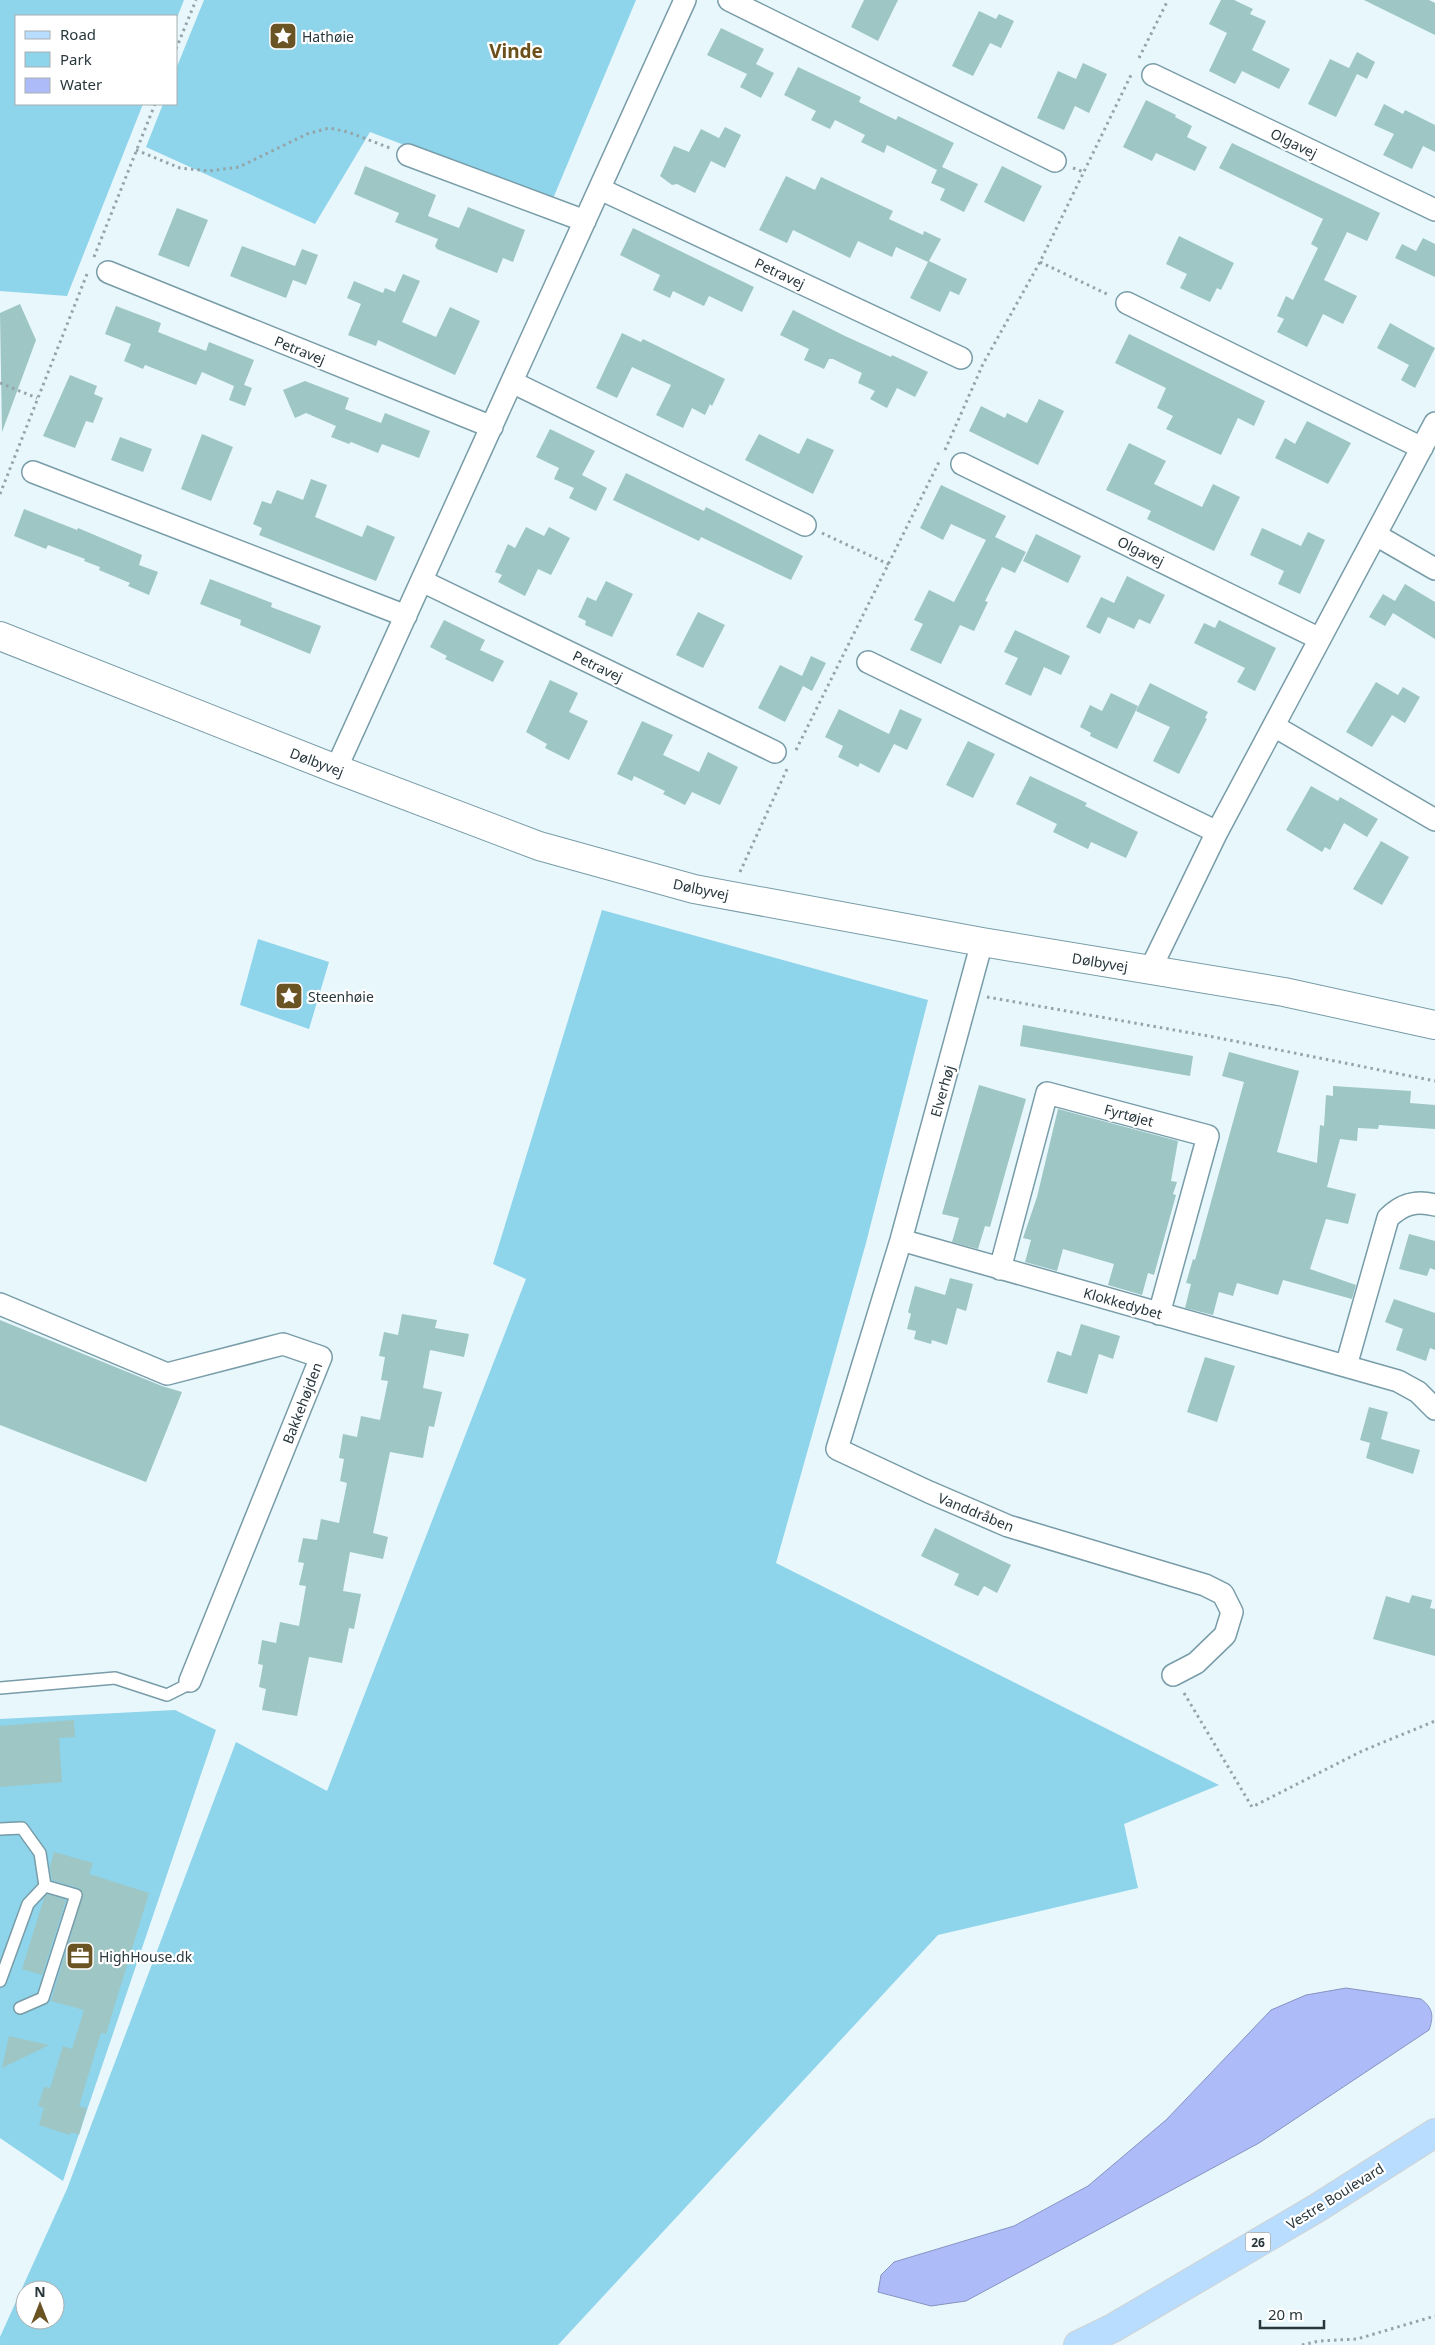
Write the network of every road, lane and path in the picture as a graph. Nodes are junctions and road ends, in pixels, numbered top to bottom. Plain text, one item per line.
1 (196, 0) edge
2 (685, 0) edge
3 (729, 0) edge
4 (1168, 0) edge
5 (178, 44) edge
6 (1144, 70) joint
7 (1131, 74) dead end
8 (155, 105) edge
9 (136, 150) junction
10 (408, 155) joint
11 (1055, 161) dead end
12 (600, 189) junction
13 (1435, 210) edge
14 (585, 221) junction
15 (1040, 262) junction
16 (95, 270) junction
17 (1127, 304) joint
18 (961, 358) dead end
19 (512, 382) junction
20 (0, 383) edge
21 (37, 398) junction
22 (1435, 423) edge
23 (492, 427) junction
24 (1422, 448) junction
25 (962, 464) dead end
26 (33, 472) dead end
27 (0, 494) edge
28 (805, 525) joint
29 (1376, 535) junction
30 (890, 565) junction
31 (1435, 569) edge
32 (422, 581) junction
33 (406, 616) junction
34 (0, 636) edge
35 (1320, 639) junction
36 (868, 662) dead end
37 (1274, 726) junction
38 (786, 757) junction
39 (336, 769) junction
40 (1435, 820) edge
41 (1217, 832) junction
42 (738, 876) dead end
43 (982, 942) junction
44 (1150, 970) junction
45 (970, 994) junction
46 (1435, 1025) edge
47 (1435, 1081) edge
48 (1435, 1205) edge
49 (901, 1240) junction
50 (1000, 1269) junction
51 (0, 1304) edge
52 (1159, 1314) junction
53 (1346, 1366) junction
54 (1435, 1409) edge
55 (1173, 1675) joint
56 (190, 1681) joint
57 (0, 1688) edge
58 (1435, 1721) edge
59 (0, 1829) edge
60 (45, 1886) junction
61 (0, 1981) edge
62 (20, 2008) dead end
63 (1435, 2133) edge
64 (1435, 2316) edge
65 (1078, 2345) edge
66 (1302, 2345) edge

1 - 5 path
2 - 12 street
3 - 11 street
4 - 6 path
6 - 13 street, Olgavej
7 - 15 path
8 - 9 path
9 - 10 path
9 - 16 path
10 - 14 street
12 - 14 street
12 - 18 street, Petravej
14 - 19 street
15 - 17 path
15 - 30 path
16 - 21 path
16 - 23 street, Petravej
17 - 24 street
19 - 23 street
19 - 28 street
20 - 21 path
21 - 27 path
22 - 24 street
23 - 32 street
24 - 29 street
25 - 35 street, Olgavej
26 - 33 street
28 - 30 path
29 - 31 street
29 - 35 street
30 - 38 path
32 - 33 street
32 - 38 street, Petravej
33 - 39 street
34 - 39 street, Dølbyvej
35 - 37 street
36 - 41 street
37 - 40 street
37 - 41 street
38 - 42 path
39 - 43 street, Dølbyvej
41 - 44 street
43 - 44 street, Dølbyvej
43 - 45 street, Elverhøj
44 - 46 street, Dølbyvej
45 - 47 path
45 - 49 street, Elverhøj
48 - 53 street
49 - 50 street, Klokkedybet
49 - 55 street, Vanddråben
50 - 52 street, Klokkedybet
50 - 52 street, Fyrtøjet
51 - 56 street, Bakkehøjden
52 - 53 street, Klokkedybet
53 - 54 street, Klokkedybet
55 - 58 path
56 - 57 lane
59 - 60 lane
60 - 61 lane
60 - 62 lane
63 - 65 main road, Vestre Boulevard / 26
64 - 66 path

